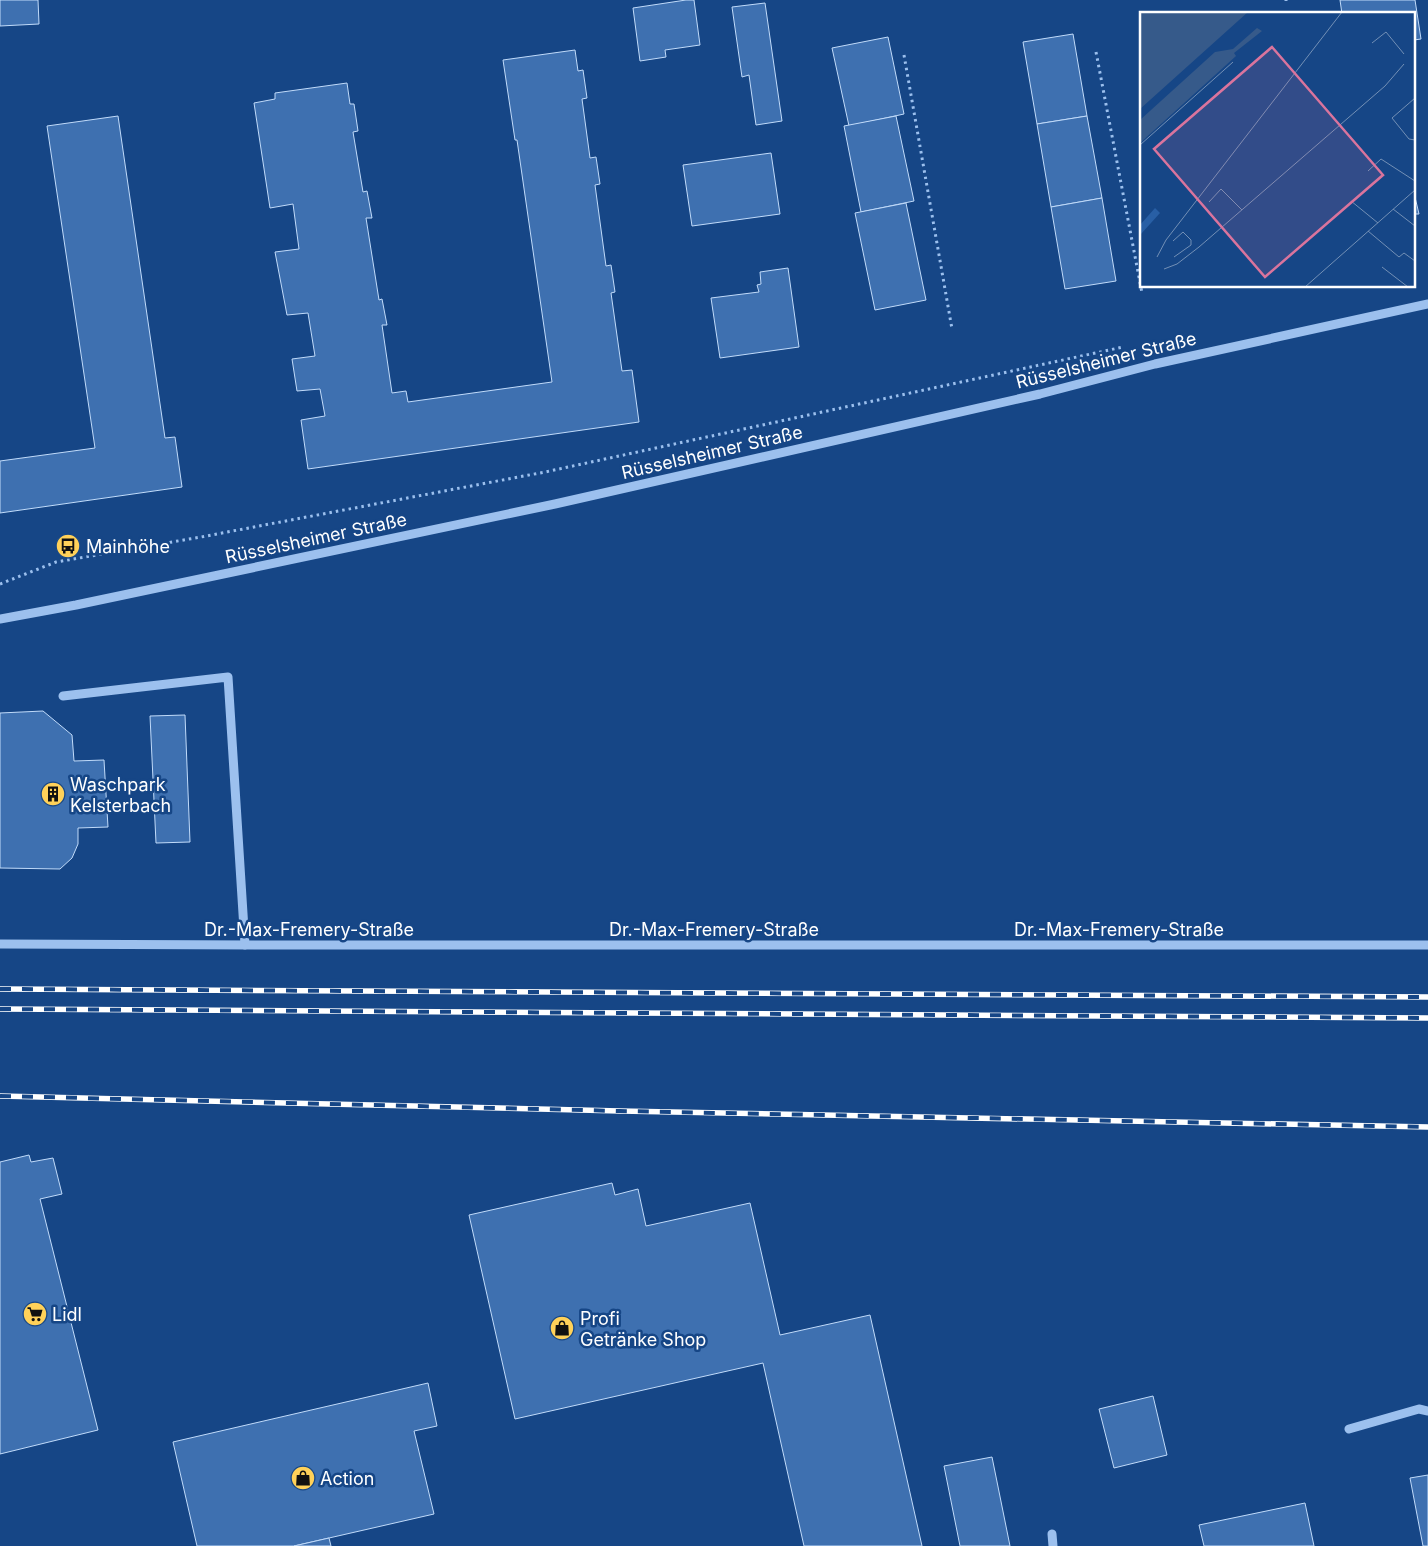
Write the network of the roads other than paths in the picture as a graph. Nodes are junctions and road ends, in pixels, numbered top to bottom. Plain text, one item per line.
1 (1428, 304) edge
2 (0, 619) edge
3 (63, 696) dead end
4 (0, 944) edge
5 (245, 945) junction
6 (1428, 945) edge
7 (1428, 1411) edge
8 (1348, 1429) dead end
9 (1052, 1534) dead end
10 (1053, 1546) edge

1 - 2 street, Rüsselsheimer Straße
3 - 5 street
4 - 5 street, Dr.-Max-Fremery-Straße
5 - 6 street, Dr.-Max-Fremery-Straße
7 - 8 street
9 - 10 street

